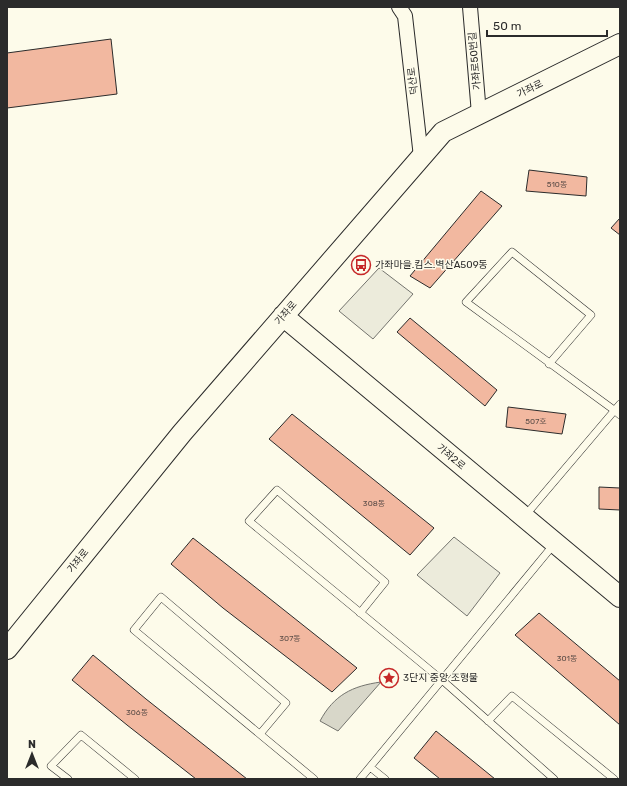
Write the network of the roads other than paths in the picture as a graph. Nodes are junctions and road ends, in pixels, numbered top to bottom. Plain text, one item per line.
1 (399, 7) edge
2 (470, 7) edge
3 (620, 44) edge
4 (480, 114) junction
5 (421, 157) junction
6 (283, 316) junction
7 (549, 364) junction
8 (620, 404) edge
9 (617, 413) edge
10 (524, 517) junction
11 (555, 543) junction
12 (620, 597) edge
13 (360, 613) junction
14 (7, 649) edge
15 (442, 680) junction
16 (488, 721) junction
17 (260, 734) junction
18 (370, 767) junction
19 (68, 779) edge
20 (135, 779) edge
21 (314, 779) edge
22 (360, 779) edge
23 (385, 779) edge
24 (554, 779) edge
25 (614, 779) edge

1 - 5 street, 덕산로
2 - 4 street, 가좌로50번길
3 - 4 street, 가좌로
4 - 5 street, 가좌로
5 - 6 street, 가좌로
6 - 10 street, 가좌2로
6 - 14 street, 가좌로
7 - 7 lane
7 - 9 lane
8 - 9 lane
9 - 10 lane
10 - 11 street, 가좌2로
11 - 12 street, 가좌2로
11 - 15 lane
13 - 13 lane
13 - 15 lane
15 - 16 lane
15 - 18 lane
16 - 24 lane
16 - 25 lane
17 - 17 lane
17 - 21 lane
18 - 22 lane
18 - 23 lane
19 - 20 lane

